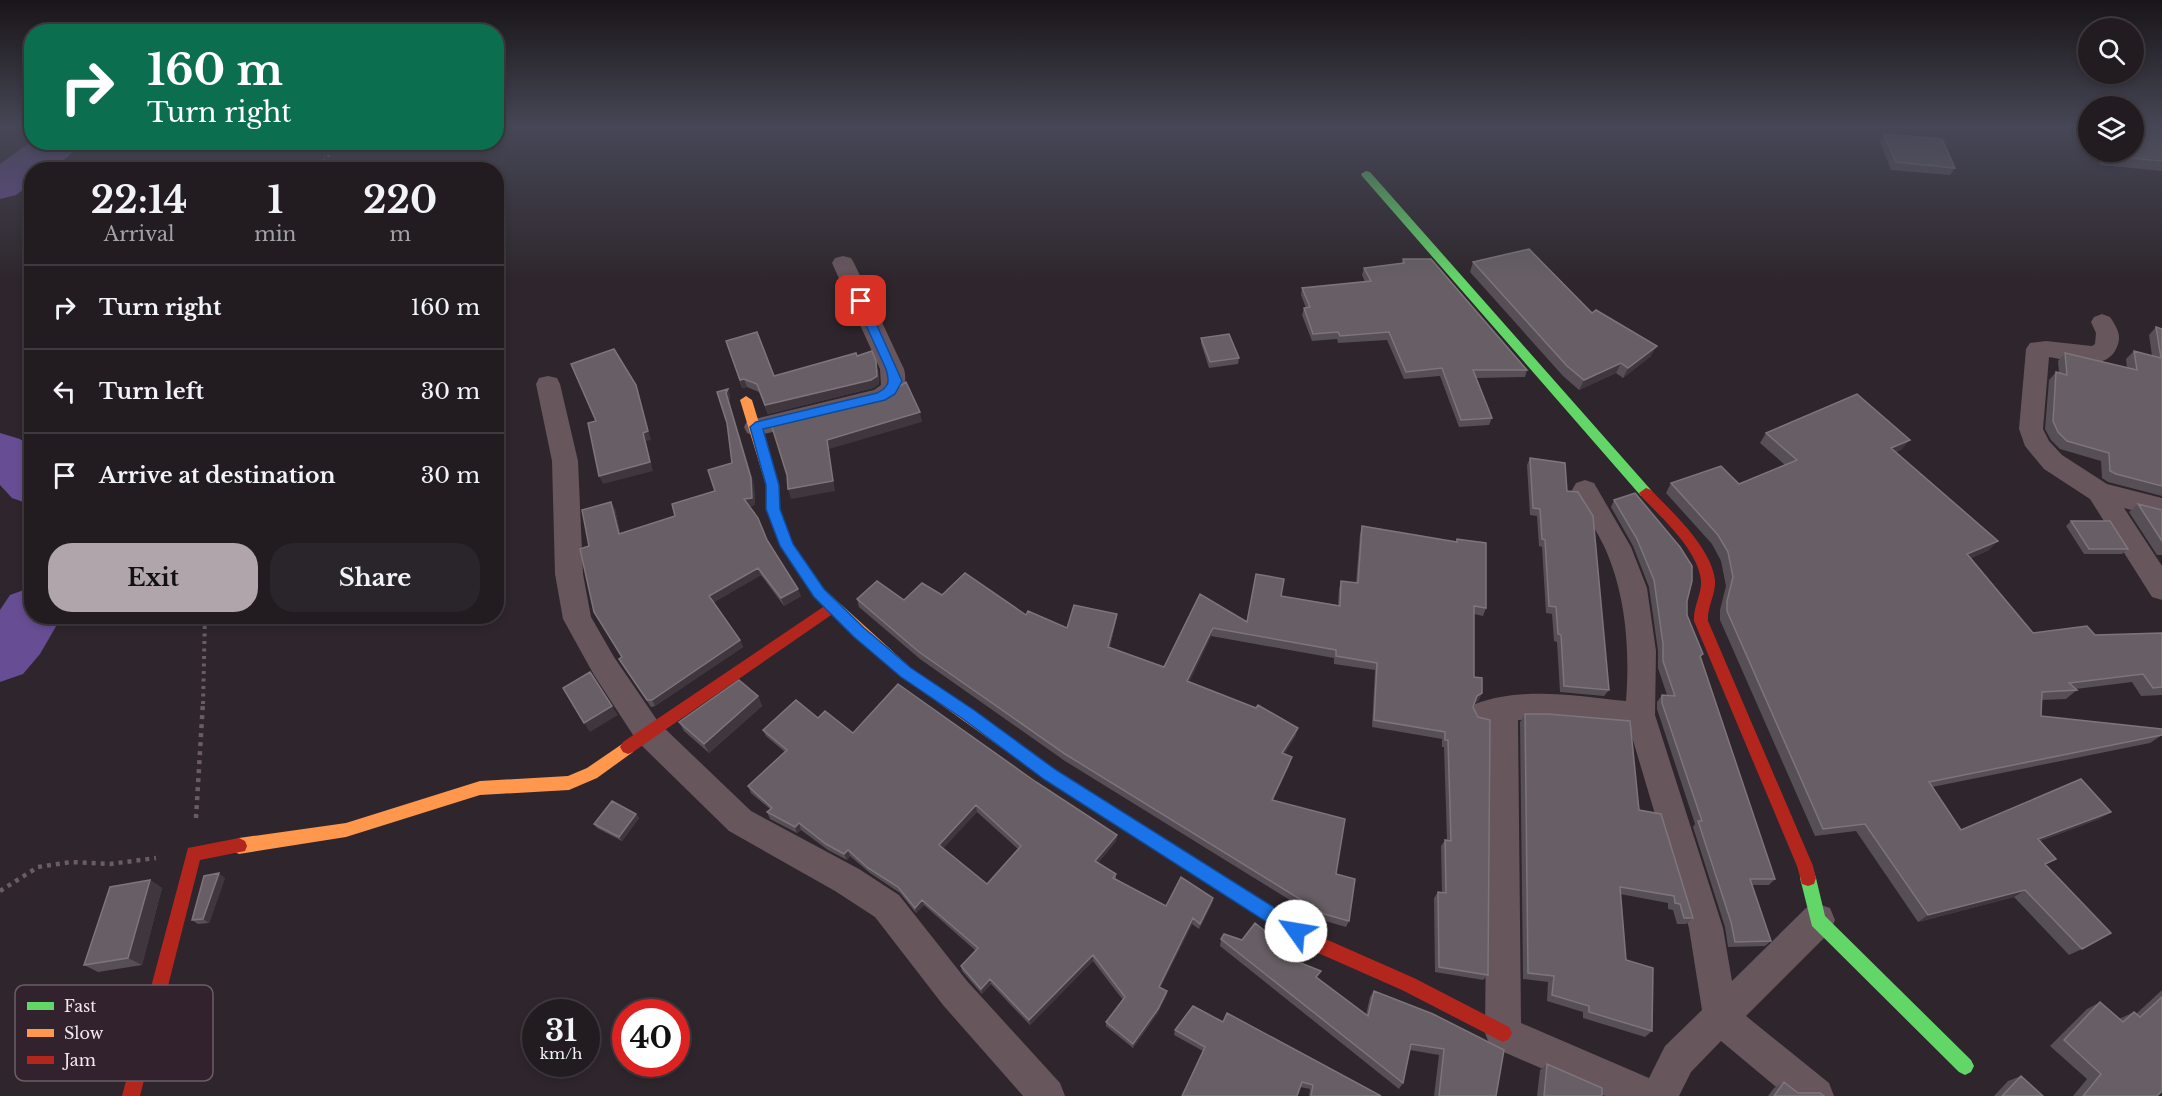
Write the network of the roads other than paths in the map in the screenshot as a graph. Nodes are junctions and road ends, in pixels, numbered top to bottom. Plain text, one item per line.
1 (1370, 178) edge
2 (843, 263) dead end
3 (2102, 322) dead end
4 (548, 384) dead end
5 (746, 400) dead end
6 (756, 427) junction
7 (1585, 490) dead end
8 (2099, 492) junction
9 (2162, 508) edge
10 (2162, 589) edge
11 (832, 607) junction
12 (1640, 715) junction
13 (648, 732) junction
14 (1818, 920) junction
15 (160, 985) edge
16 (1721, 1018) junction
17 (1503, 1033) junction
18 (1965, 1066) dead end
19 (135, 1081) edge
20 (131, 1096) edge
21 (1047, 1096) edge
22 (1648, 1096) edge
23 (1660, 1096) edge
24 (1816, 1096) edge

1 - 14 street
2 - 6 street
3 - 8 street
4 - 13 street
5 - 6 street
6 - 11 street
7 - 12 street
8 - 9 street
8 - 10 street
11 - 13 street
11 - 17 street
12 - 16 street
12 - 17 street
13 - 15 street
13 - 21 street
14 - 16 street
14 - 18 street
16 - 23 street
16 - 24 street
17 - 22 street
19 - 20 street

